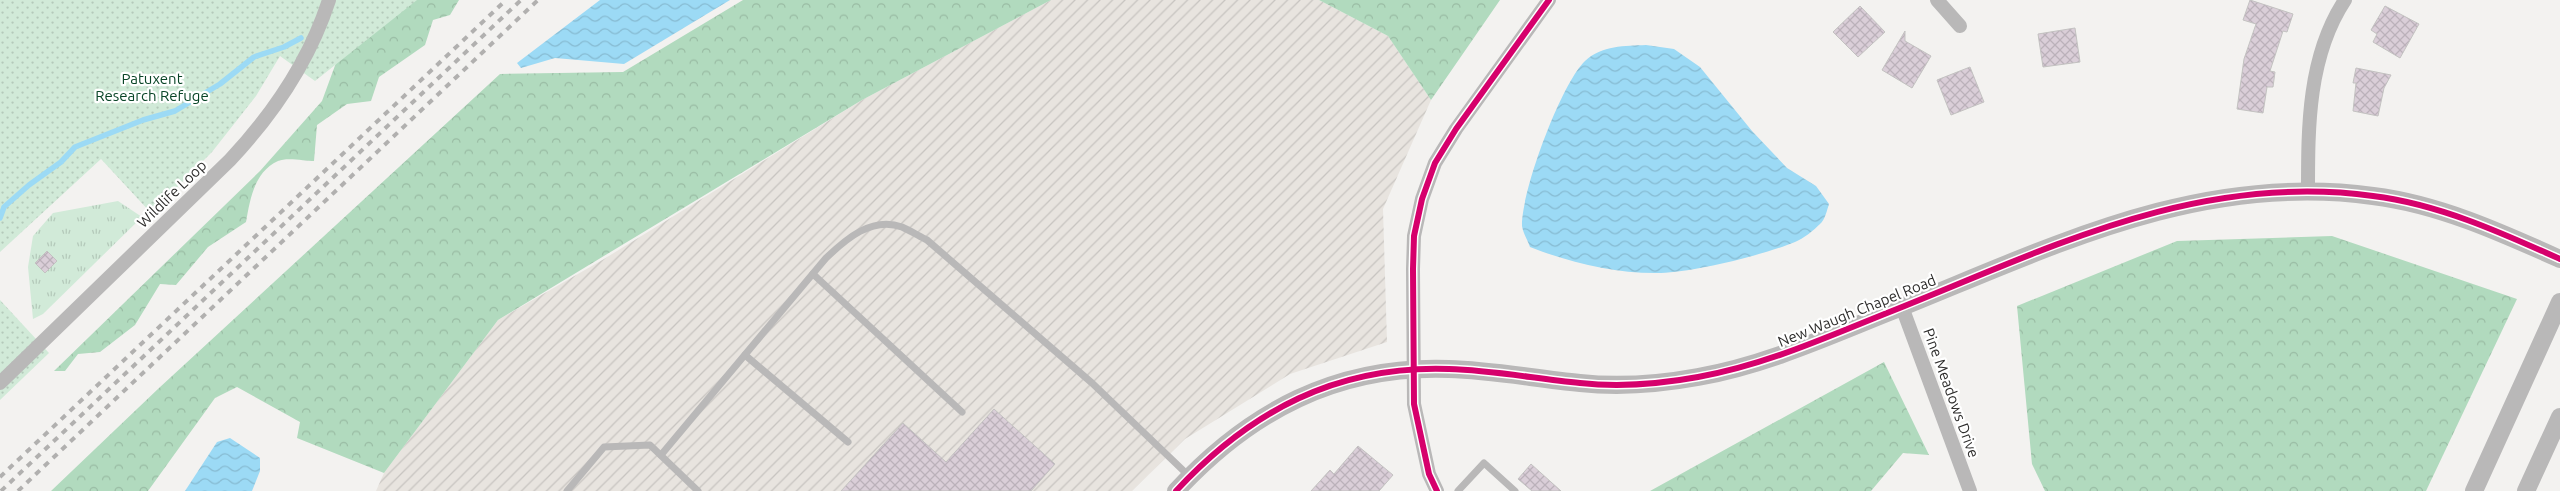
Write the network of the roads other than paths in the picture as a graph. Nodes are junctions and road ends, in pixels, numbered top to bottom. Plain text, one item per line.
1 (329, 0) edge
2 (1549, 0) edge
3 (1937, 0) edge
4 (2345, 0) edge
5 (1960, 26) dead end
6 (2308, 191) junction
7 (2560, 259) edge
8 (813, 274) junction
9 (2560, 302) edge
10 (1902, 307) junction
11 (745, 355) junction
12 (1414, 369) junction
13 (0, 383) edge
14 (962, 412) dead end
15 (2560, 417) edge
16 (848, 442) dead end
17 (661, 455) junction
18 (1190, 477) junction
19 (567, 491) edge
20 (698, 491) edge
21 (1176, 491) edge
22 (1437, 491) edge
23 (1458, 491) edge
24 (1515, 491) edge
25 (1970, 491) edge
26 (2474, 491) edge
27 (2526, 491) edge

1 - 13 street, Wildlife Loop
2 - 12 street
3 - 5 street
4 - 6 street
6 - 7 street, New Waugh Chapel Road
6 - 10 street, New Waugh Chapel Road
8 - 11 lane
8 - 14 lane
8 - 18 lane
9 - 26 street
10 - 12 street, New Waugh Chapel Road
10 - 25 street, Pine Meadows Drive
11 - 16 lane
11 - 17 lane
12 - 18 street, New Waugh Chapel Road
12 - 22 street
15 - 27 street
17 - 19 lane
17 - 20 lane
18 - 21 street, New Waugh Chapel Road
23 - 24 lane

